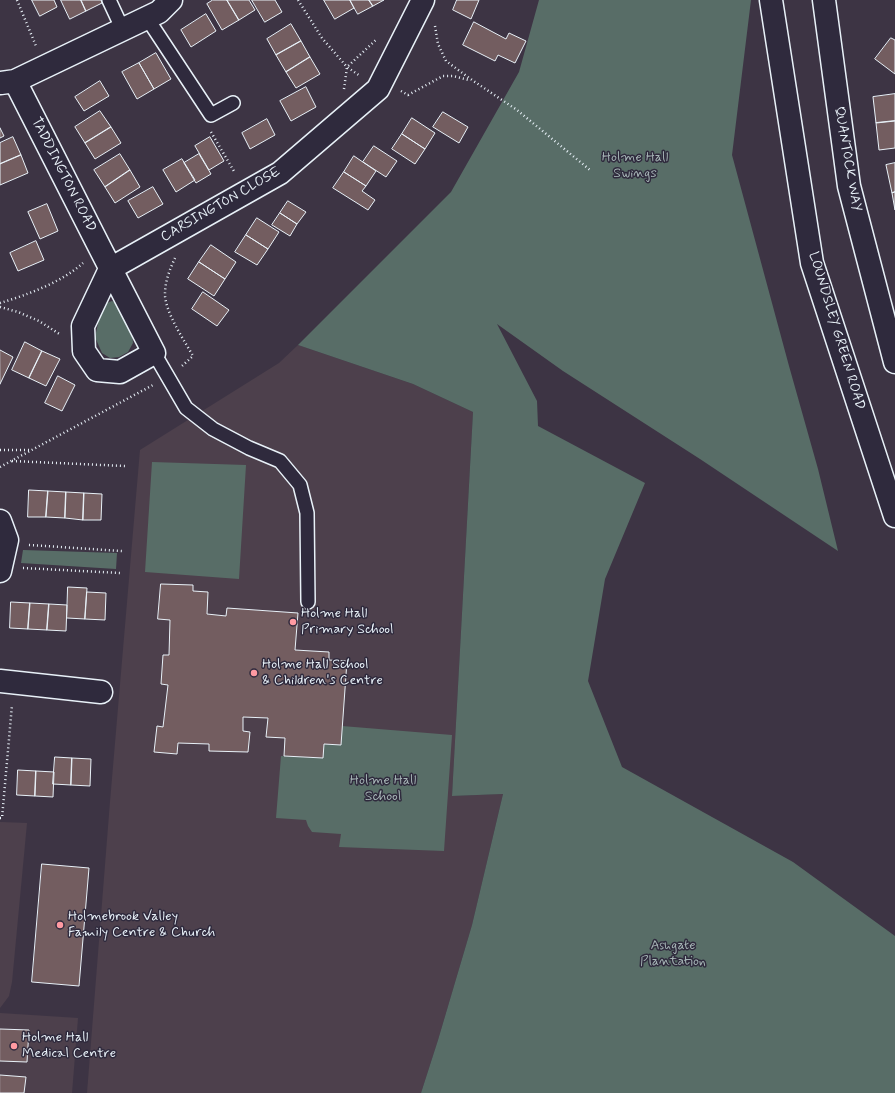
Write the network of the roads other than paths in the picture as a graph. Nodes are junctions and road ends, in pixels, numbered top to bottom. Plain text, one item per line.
1 (109, 0) edge
2 (171, 0) edge
3 (423, 0) edge
4 (771, 0) edge
5 (824, 0) edge
6 (147, 18) junction
7 (123, 30) junction
8 (8, 82) edge
9 (233, 103) dead end
10 (110, 269) junction
11 (154, 353) junction
12 (895, 362) edge
13 (895, 516) edge
14 (0, 521) edge
15 (0, 569) edge
16 (308, 602) dead end
17 (7, 682) edge
18 (101, 692) dead end

1 - 7 lane
2 - 6 street
3 - 10 street, CARSINGTON CLOSE
4 - 13 street, LOUNDSLEY GREEN ROAD
5 - 12 street, QUANTOCK WAY
6 - 7 street
6 - 9 lane
7 - 8 street
8 - 10 street, TADDINGTON ROAD
10 - 11 street, TADDINGTON ROAD
10 - 11 street
11 - 16 lane
14 - 15 street
17 - 18 street

